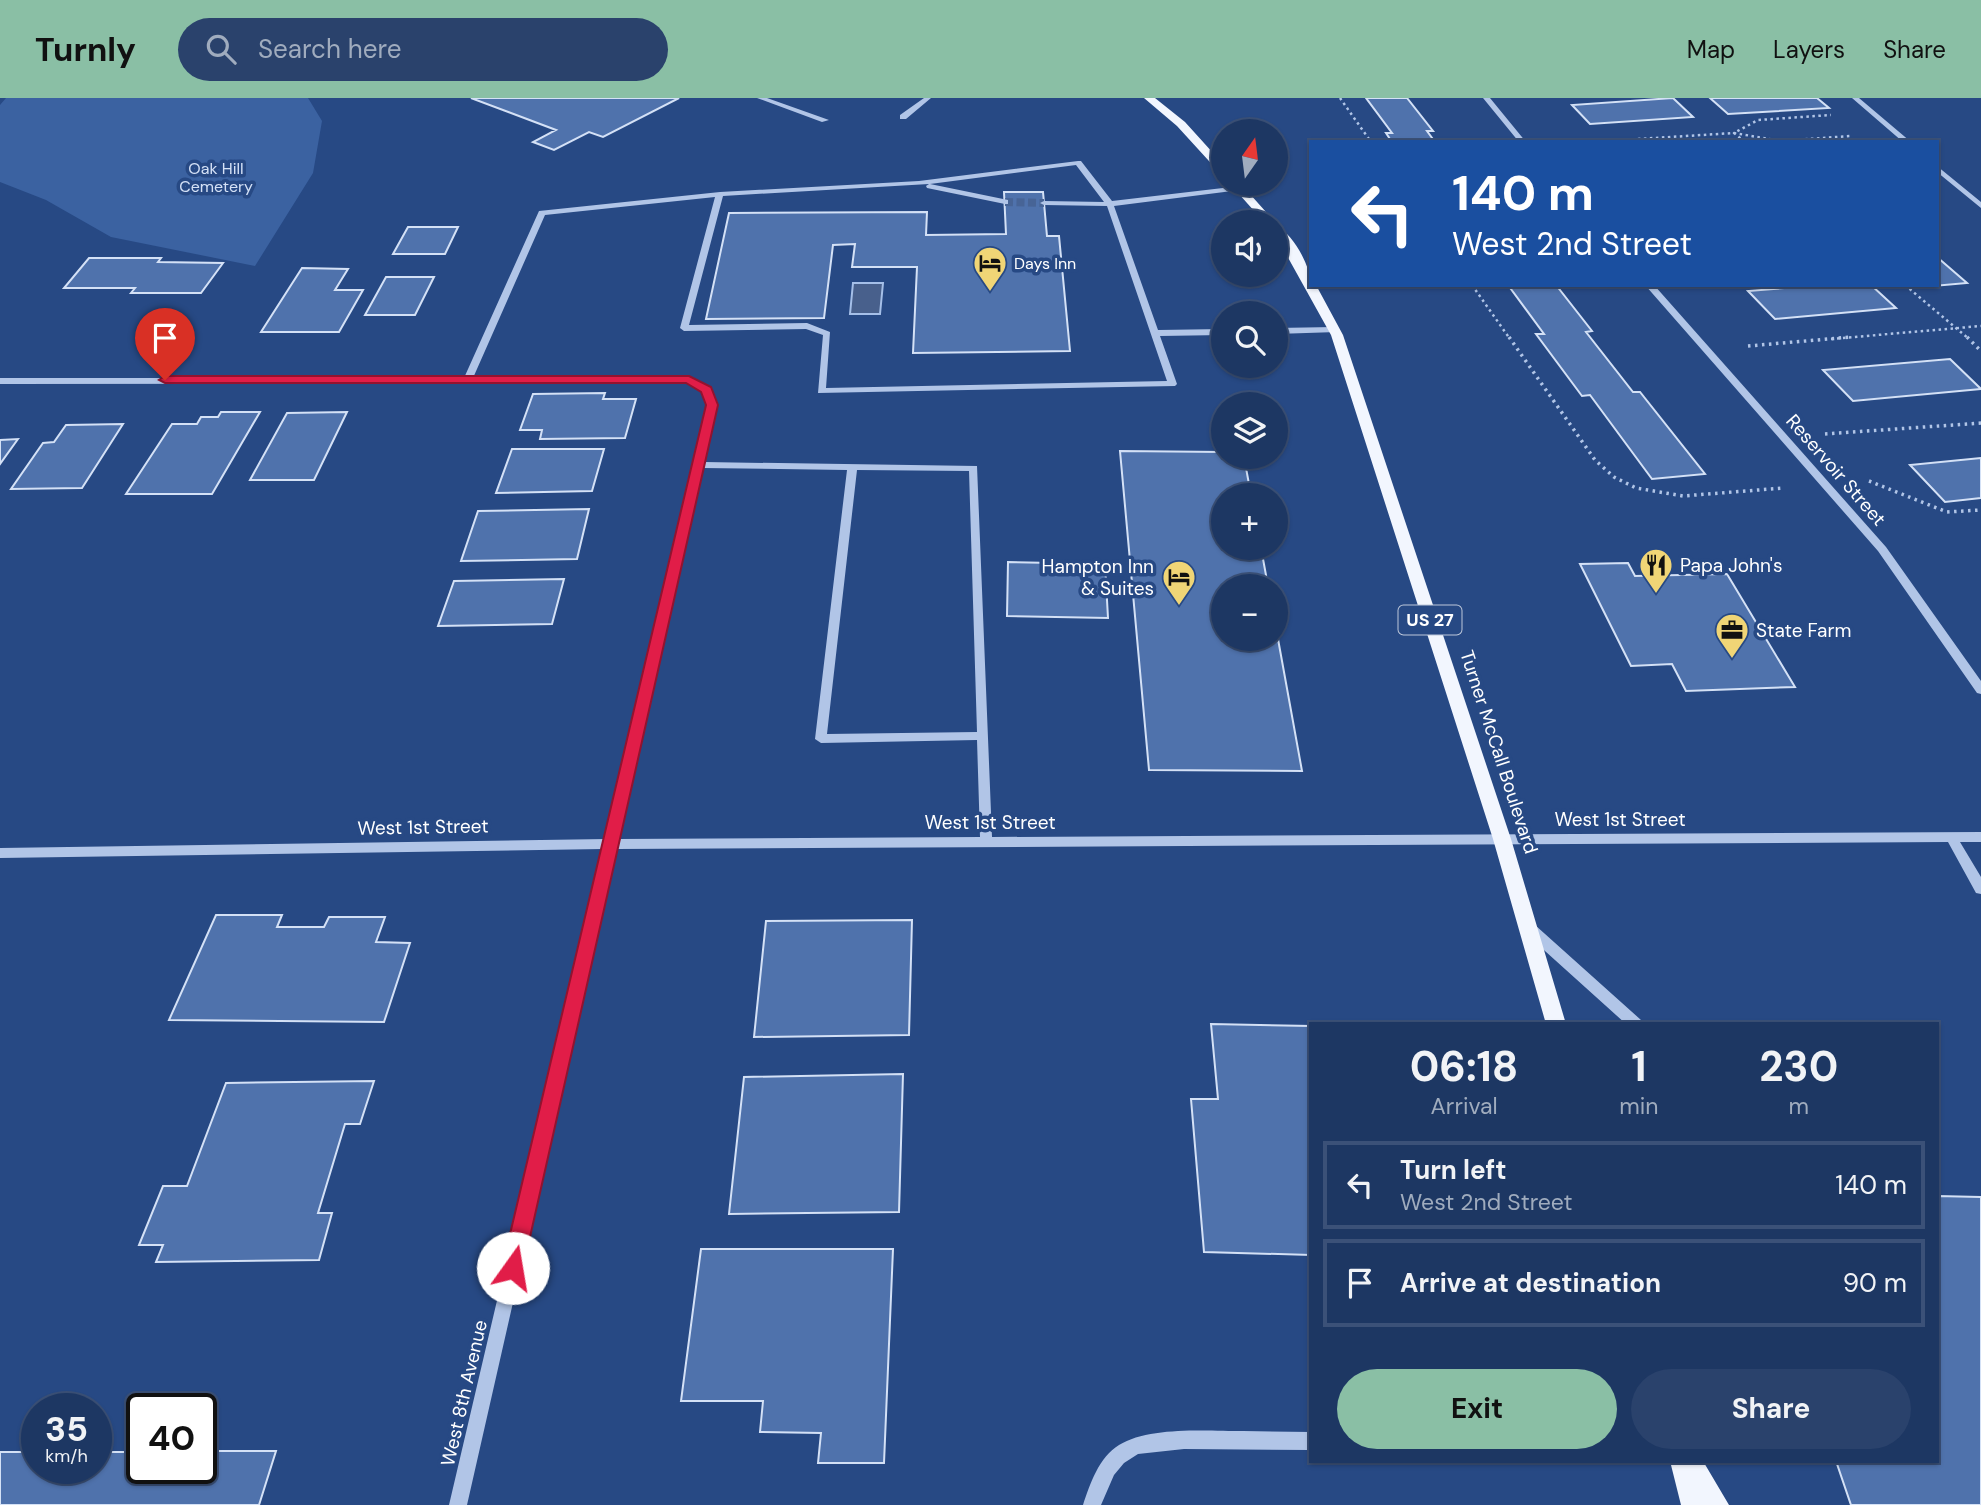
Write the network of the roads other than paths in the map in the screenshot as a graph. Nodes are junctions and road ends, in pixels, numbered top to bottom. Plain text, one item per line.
1 (760, 98) edge
2 (928, 98) edge
3 (1149, 98) edge
4 (1486, 98) edge
5 (1855, 98) edge
6 (902, 117) dead end
7 (825, 120) dead end
8 (1521, 140) edge
9 (1906, 140) edge
10 (1211, 157) edge
11 (1939, 169) edge
12 (919, 183) junction
13 (1211, 190) edge
14 (720, 194) junction
15 (1247, 196) edge
16 (1005, 202) tunnel mouth
17 (1044, 203) tunnel mouth
18 (1110, 204) junction
19 (1981, 206) edge
20 (1259, 210) edge
21 (1288, 244) edge
22 (1309, 283) edge
23 (1311, 287) edge
24 (1651, 287) edge
25 (1334, 330) junction
26 (1288, 331) edge
27 (1211, 332) edge
28 (1155, 333) junction
29 (468, 379) junction
30 (0, 381) edge
31 (706, 390) joint
32 (698, 466) junction
33 (852, 467) junction
34 (1981, 690) edge
35 (982, 736) junction
36 (1951, 837) junction
37 (1981, 837) edge
38 (1502, 839) junction
39 (986, 842) junction
40 (610, 844) junction
41 (0, 853) edge
42 (1981, 889) edge
43 (1527, 926) junction
44 (1555, 1022) edge
45 (1634, 1022) edge
46 (1309, 1441) edge
47 (1683, 1463) edge
48 (1690, 1463) edge
49 (458, 1505) edge
50 (1091, 1505) edge
51 (1694, 1505) edge
52 (1716, 1505) edge

1 - 7 street
2 - 6 street
3 - 10 main road
4 - 8 street
5 - 9 street
11 - 19 street
12 - 14 street
12 - 16 street
12 - 18 street
13 - 18 street
14 - 28 street
14 - 29 street
15 - 20 main road
17 - 18 street
18 - 28 street
21 - 22 main road, Turner McCall Boulevard / US 27
23 - 25 main road, Turner McCall Boulevard / US 27
24 - 34 street, Reservoir Street
25 - 26 street
25 - 38 main road, Turner McCall Boulevard / US 27
27 - 28 street
29 - 30 street
29 - 31 street
31 - 32 street, West 8th Avenue
32 - 33 street
32 - 40 street, West 8th Avenue
33 - 35 street
33 - 35 street
35 - 39 street
36 - 37 street, West 1st Street
36 - 38 street, West 1st Street
36 - 42 street
38 - 39 street, West 1st Street
38 - 43 main road, Turner McCall Boulevard / US 27
39 - 40 street, West 1st Street
40 - 41 street, West 1st Street
40 - 49 street, West 8th Avenue
43 - 44 main road, Turner McCall Boulevard / US 27
43 - 45 street
46 - 50 street
47 - 51 main road
48 - 52 main road

